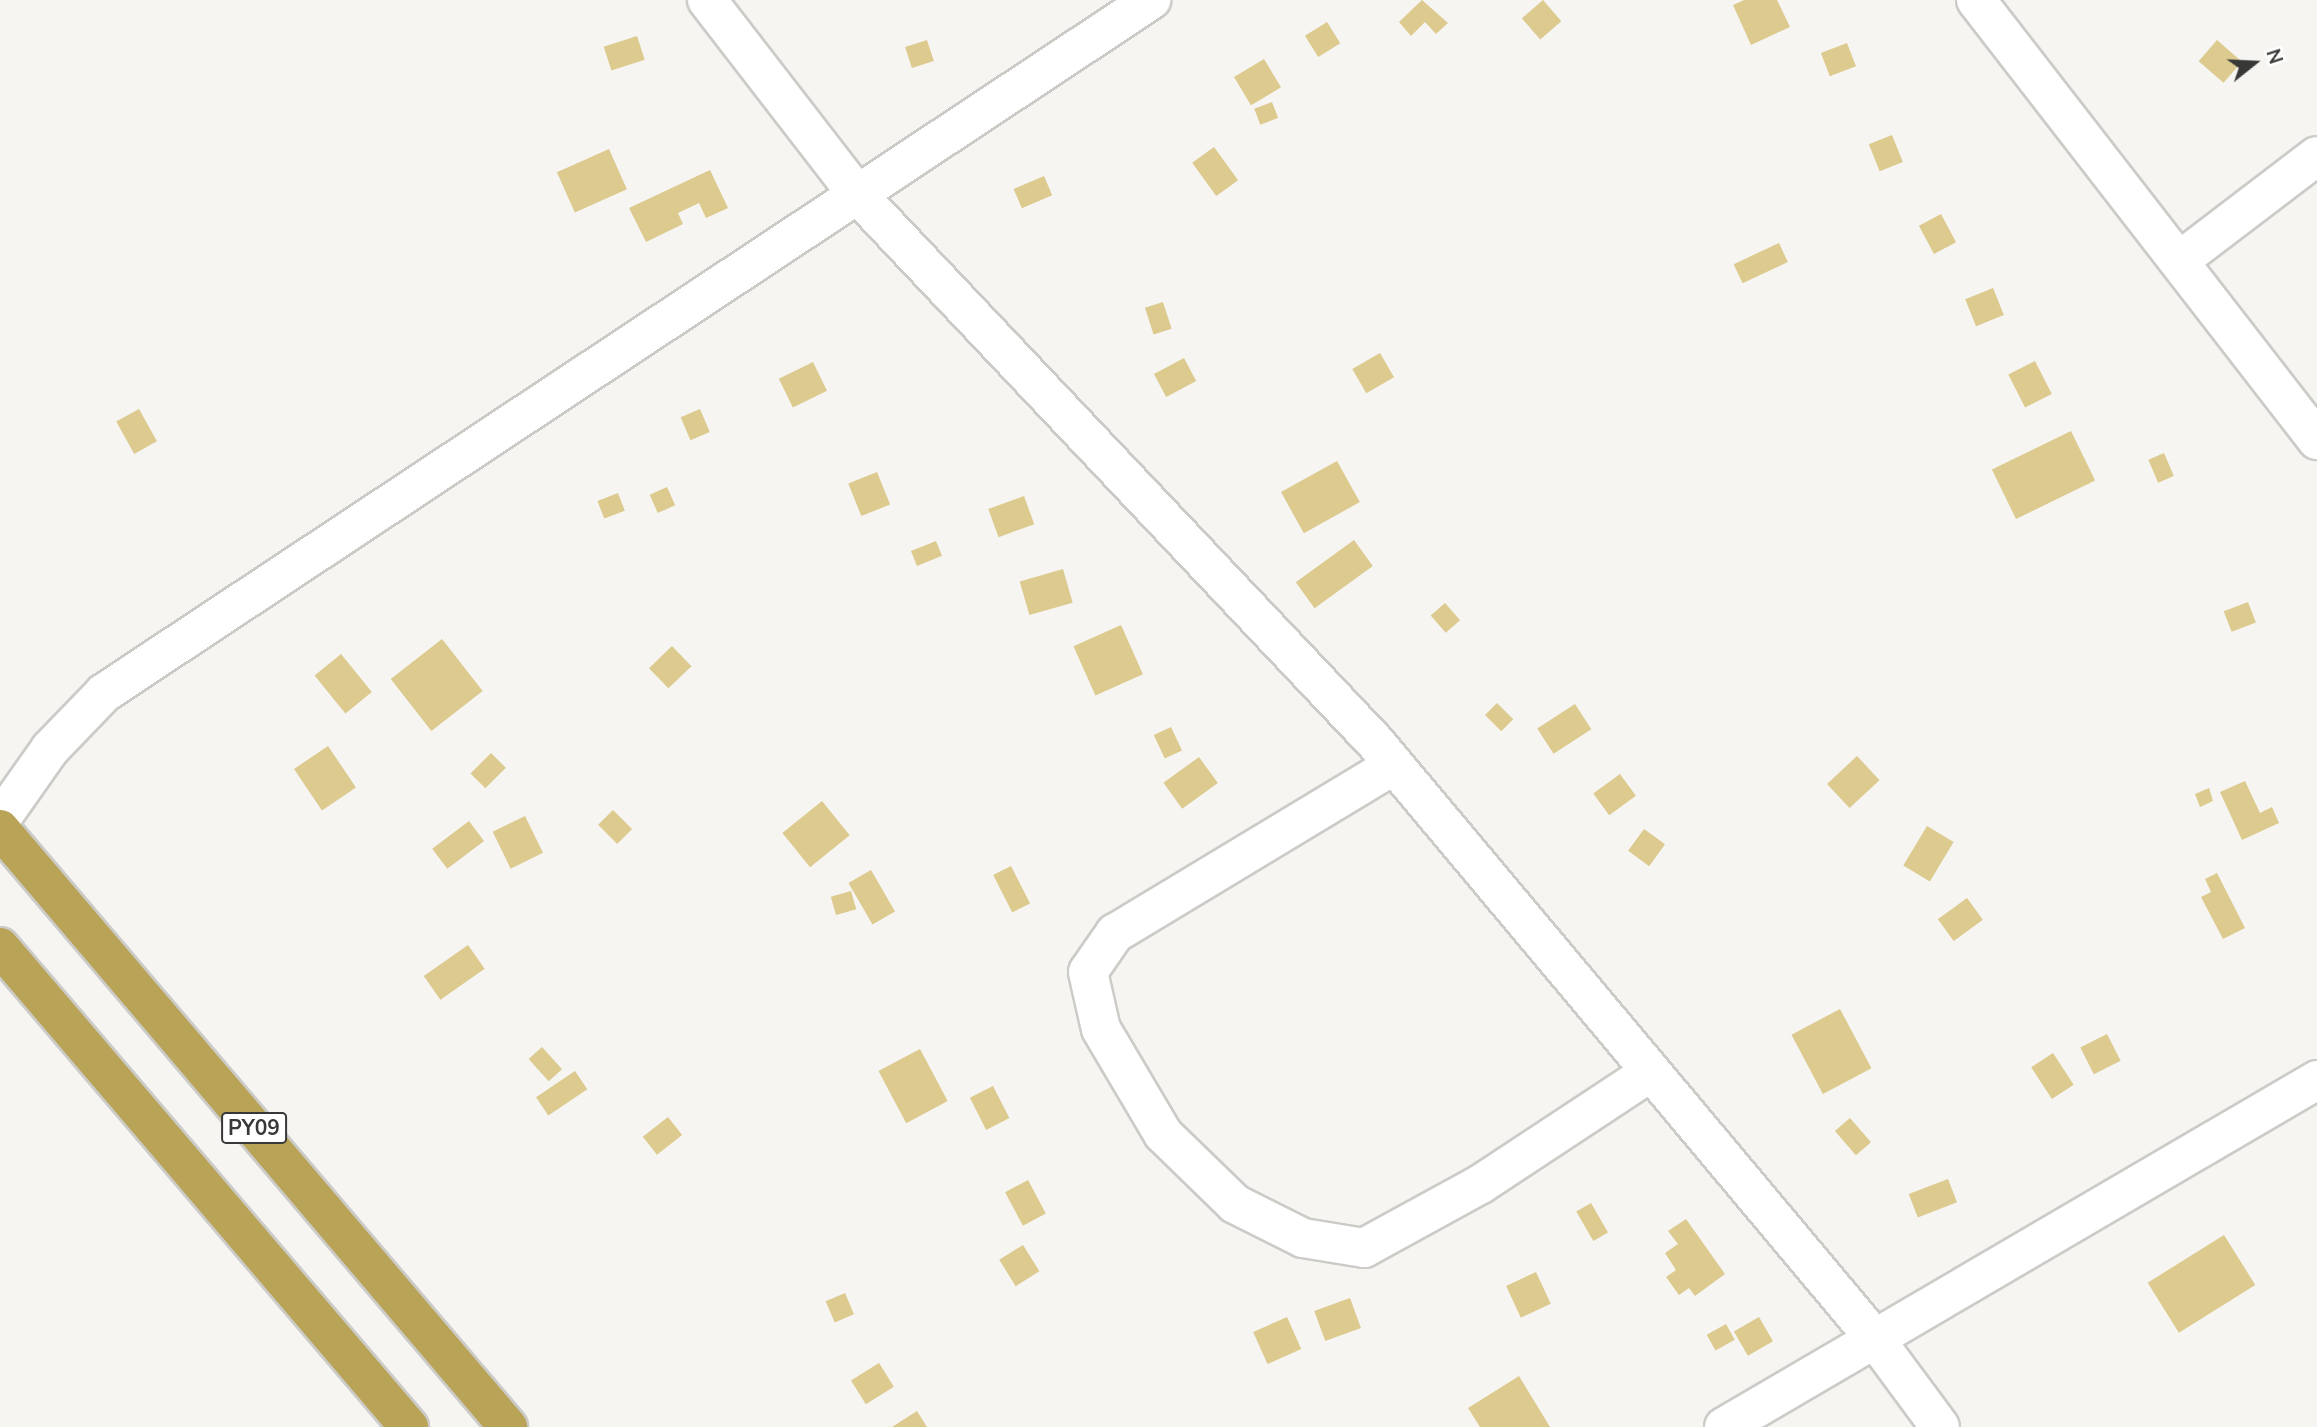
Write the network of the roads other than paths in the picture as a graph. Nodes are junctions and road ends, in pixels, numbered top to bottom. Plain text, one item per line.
1 (708, 0) edge
2 (1151, 0) edge
3 (1976, 0) edge
4 (2317, 156) edge
5 (856, 193) junction
6 (2179, 261) junction
7 (2317, 440) edge
8 (1394, 765) junction
9 (0, 820) edge
10 (0, 829) edge
11 (0, 947) edge
12 (1648, 1073) junction
13 (2317, 1080) edge
14 (1875, 1339) junction
15 (409, 1427) edge
16 (508, 1427) edge
17 (1724, 1427) edge
18 (1940, 1427) edge

1 - 5 street
2 - 5 street
3 - 6 street
4 - 6 street
5 - 8 street
5 - 9 street
6 - 7 street
8 - 12 street
8 - 12 street
10 - 16 highway, PY09
11 - 15 highway
12 - 14 street
13 - 14 street
14 - 17 street
14 - 18 street

